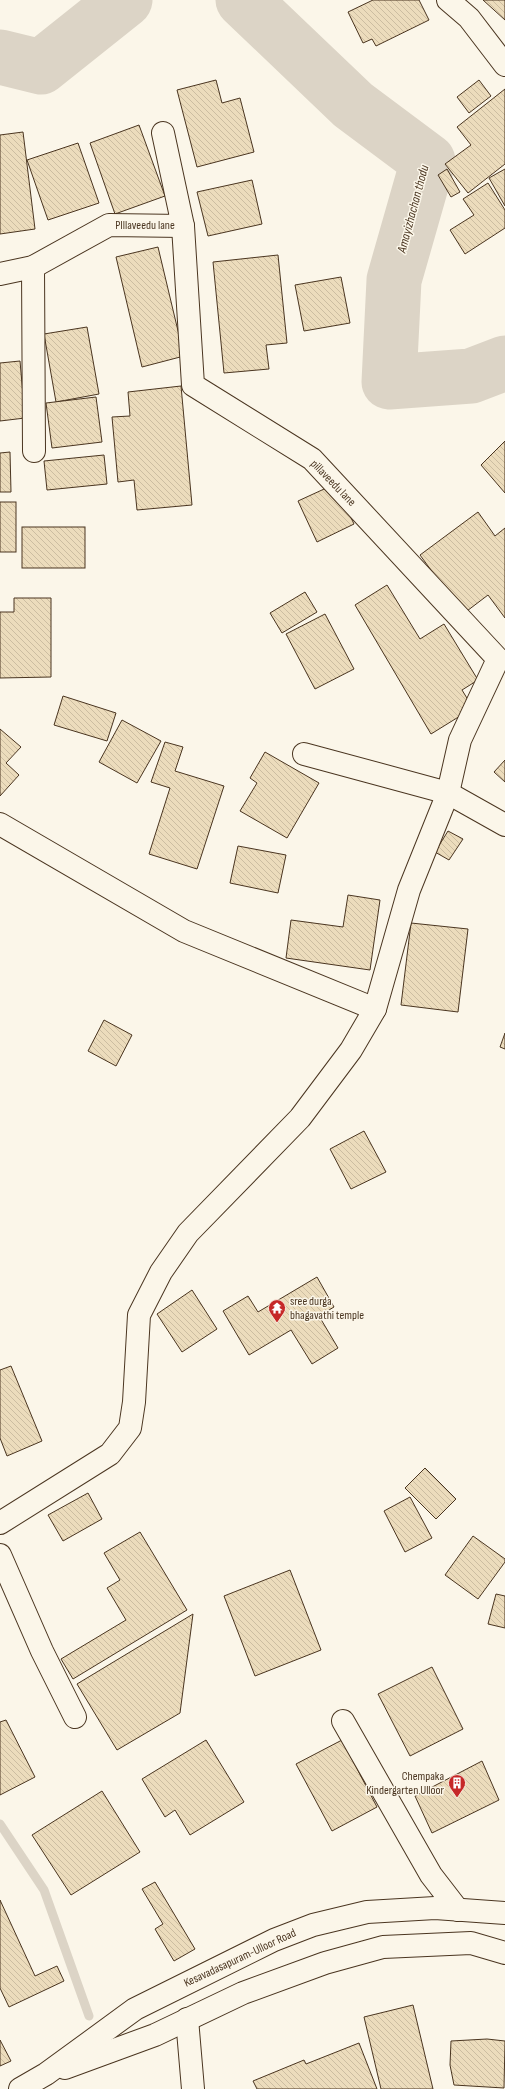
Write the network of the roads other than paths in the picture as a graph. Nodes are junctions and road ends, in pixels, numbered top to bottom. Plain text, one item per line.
1 (448, 0) edge
2 (505, 65) edge
3 (163, 133) dead end
4 (183, 226) junction
5 (33, 267) junction
6 (0, 274) edge
7 (34, 451) dead end
8 (304, 754) dead end
9 (448, 793) junction
10 (0, 824) edge
11 (505, 825) edge
12 (375, 1009) junction
13 (0, 1523) edge
14 (0, 1555) edge
15 (74, 1717) dead end
16 (343, 1721) dead end
17 (458, 1910) junction
18 (505, 1913) edge
19 (505, 1953) edge
20 (187, 2019) junction
21 (46, 2074) junction
22 (20, 2089) edge
23 (193, 2089) edge

1 - 2 street
3 - 4 street, PIllaveedu lane
4 - 5 street, PIllaveedu lane
4 - 9 street, pillaveedu lane
5 - 6 street, PIllaveedu lane
5 - 7 street
8 - 9 street
9 - 11 street
9 - 12 street
10 - 12 street
12 - 13 street
14 - 15 street
16 - 17 street
17 - 18 street, Kesavadasapuram-Ulloor Road
17 - 21 street, Kesavadasapuram-Ulloor Road
19 - 20 street, Kesavadasapuram-Ulloor Road
20 - 21 street, Kesavadasapuram-Ulloor Road
20 - 23 street
21 - 22 street, Kesavadasapuram-Ulloor Road

